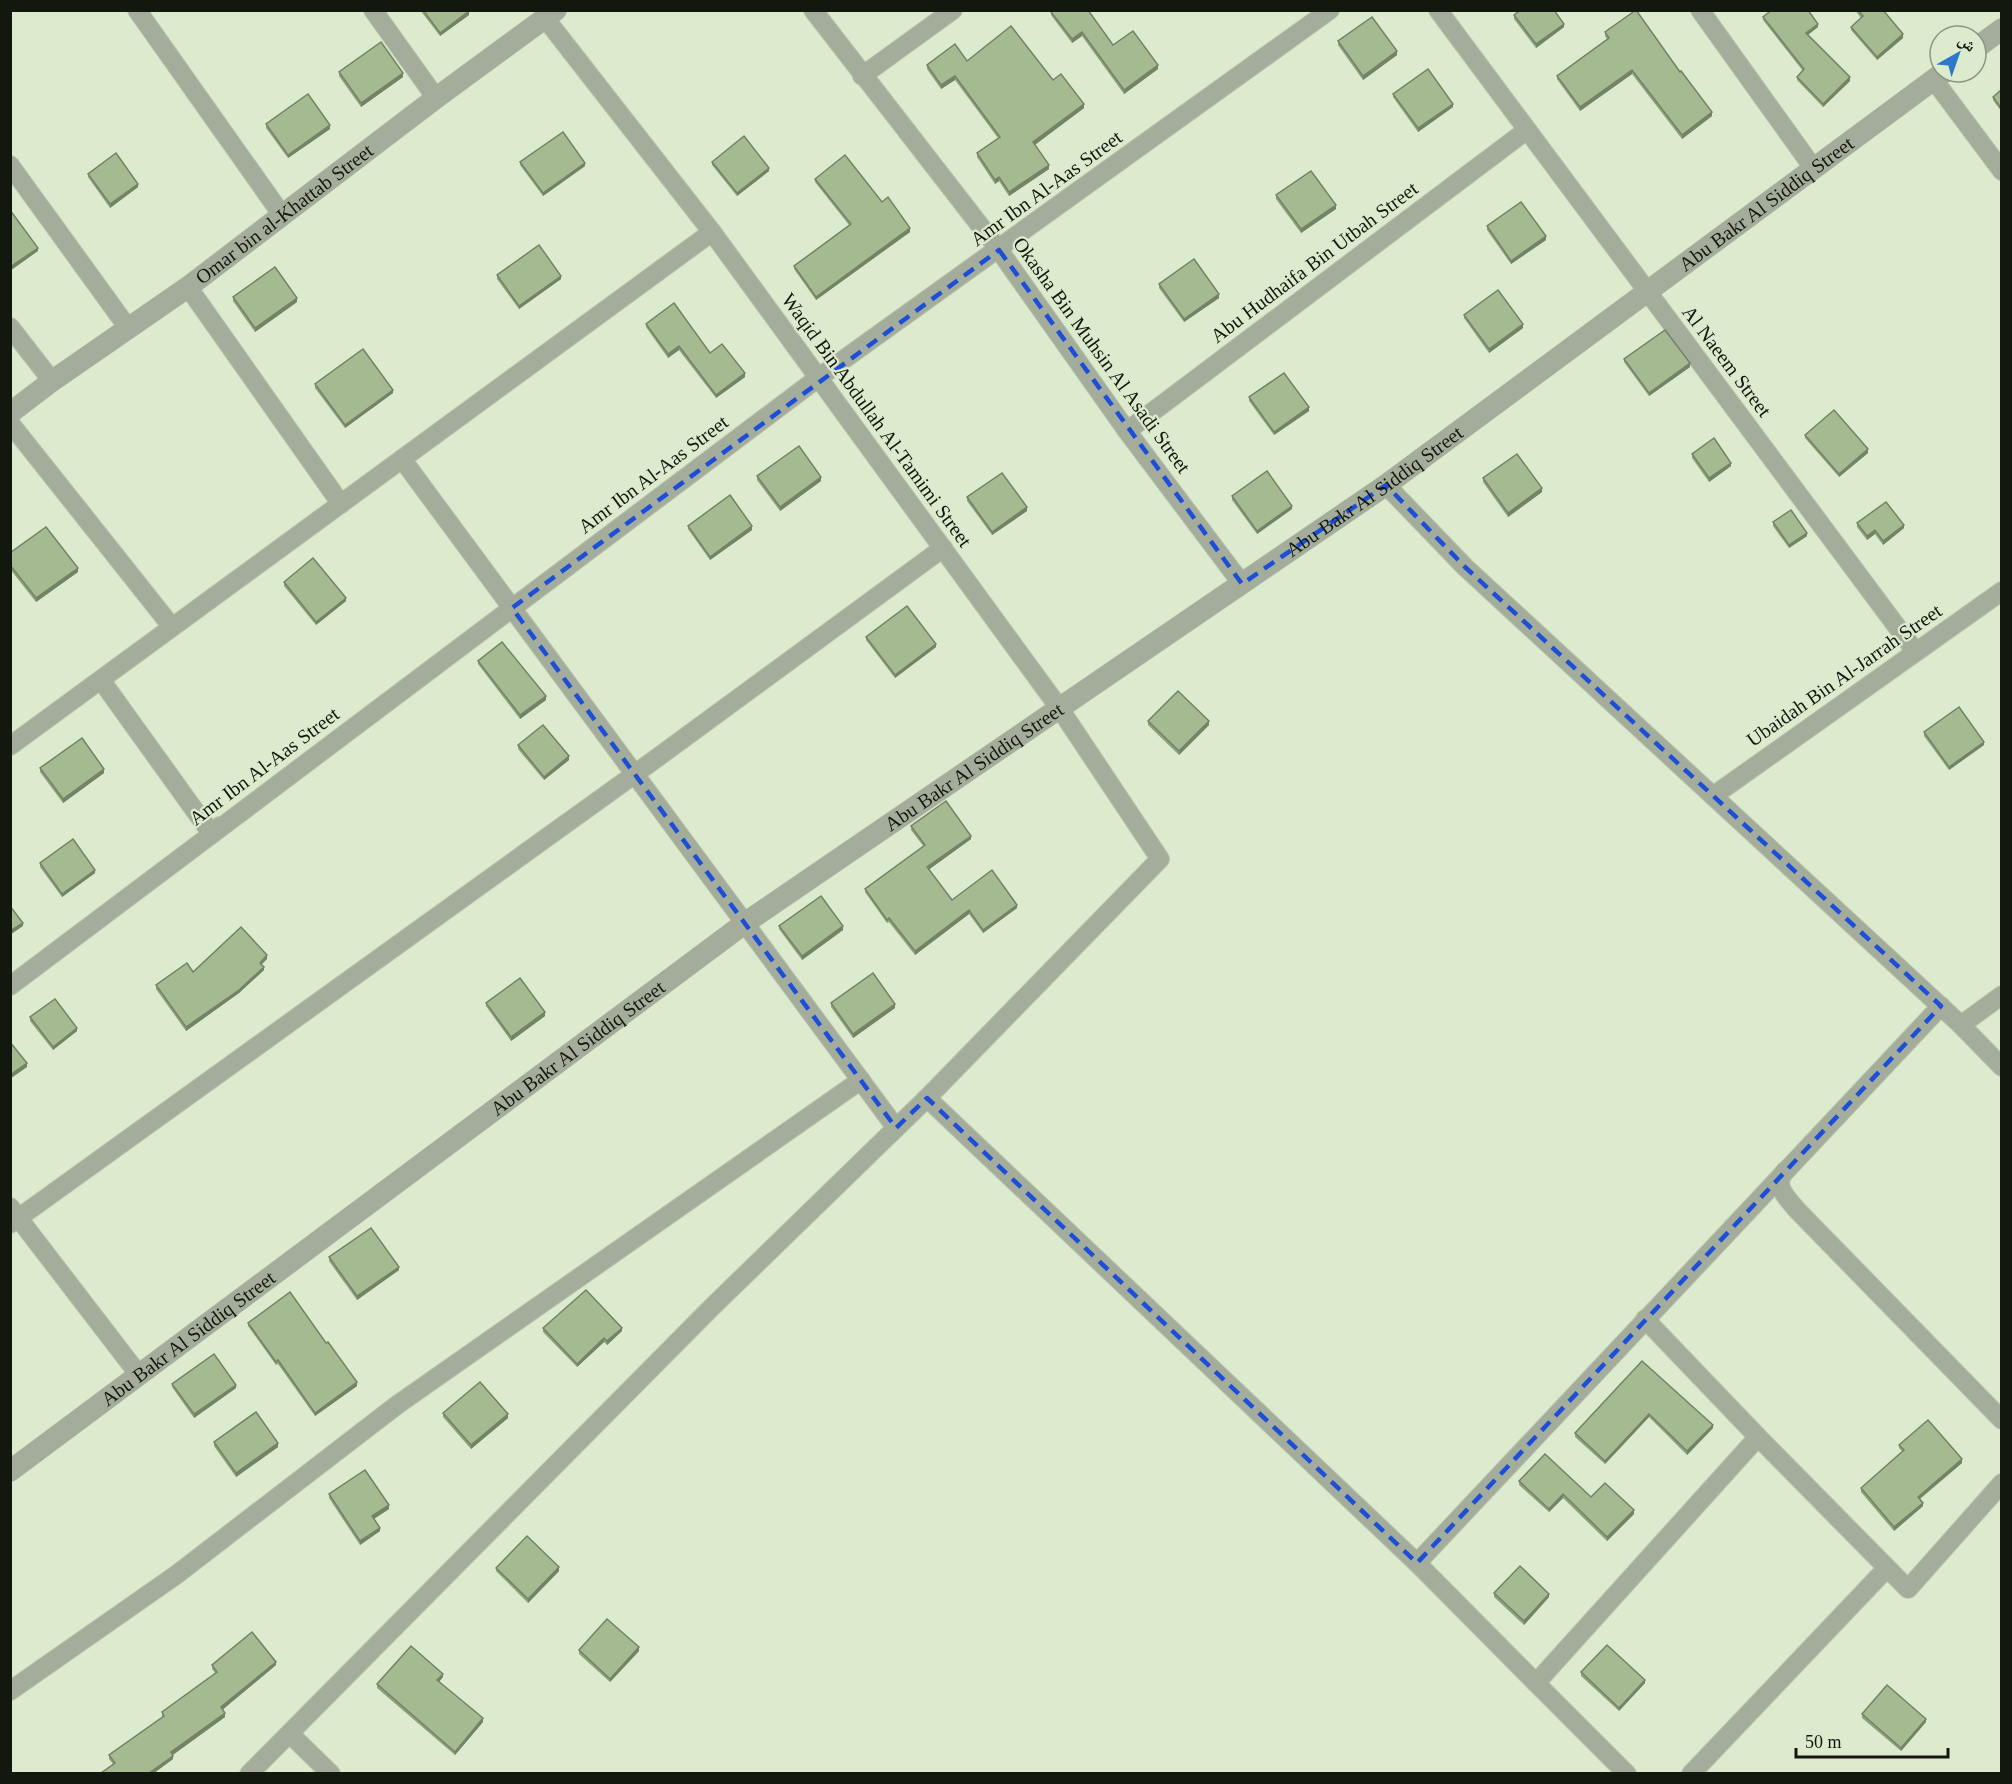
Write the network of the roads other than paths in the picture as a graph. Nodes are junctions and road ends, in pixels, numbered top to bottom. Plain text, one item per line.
1 (137, 10) edge
2 (373, 10) edge
3 (813, 10) edge
4 (953, 10) edge
5 (1330, 10) edge
6 (1438, 10) edge
7 (1700, 10) edge
8 (550, 14) edge
9 (2001, 29) edge
10 (1988, 39) edge
11 (862, 76) junction
12 (1928, 84) edge
13 (1944, 84) edge
14 (436, 98) junction
15 (1527, 130) junction
16 (10, 165) edge
17 (1814, 168) junction
18 (2001, 171) edge
19 (282, 215) junction
20 (712, 232) junction
21 (999, 250) junction
22 (188, 287) junction
23 (1648, 292) junction
24 (10, 327) edge
25 (128, 328) junction
26 (818, 378) junction
27 (52, 381) junction
28 (10, 413) edge
29 (10, 423) edge
30 (1127, 430) junction
31 (402, 459) junction
32 (1386, 485) junction
33 (340, 504) junction
34 (943, 548) junction
35 (1242, 584) junction
36 (2001, 591) edge
37 (512, 608) junction
38 (172, 627) junction
39 (1915, 651) junction
40 (100, 680) junction
41 (1060, 709) junction
42 (10, 746) edge
43 (635, 774) junction
44 (1713, 796) junction
45 (746, 923) junction
46 (10, 986) edge
47 (2001, 995) edge
48 (1941, 1006) junction
49 (1961, 1026) junction
50 (2001, 1066) edge
51 (861, 1080) junction
52 (927, 1098) junction
53 (896, 1128) junction
54 (13, 1216) edge
55 (1645, 1319) junction
56 (139, 1375) junction
57 (2001, 1420) edge
58 (1758, 1437) junction
59 (10, 1471) edge
60 (2001, 1483) edge
61 (1417, 1563) junction
62 (1887, 1568) junction
63 (1536, 1683) junction
64 (10, 1691) edge
65 (290, 1734) junction
66 (249, 1773) edge
67 (331, 1773) edge
68 (1627, 1773) edge
69 (1692, 1773) edge

1 - 19 street
2 - 14 street
3 - 11 street, Okasha Bin Muhsin Al Asadi Street
4 - 11 street
5 - 21 street, Amr Ibn Al-Aas Street
6 - 15 street, Al Naeem Street
7 - 17 street
8 - 14 street, Omar bin al-Khattab Street
8 - 20 street, Waqid Bin Abdullah Al-Tamimi Street
9 - 10 street
11 - 21 street, Okasha Bin Muhsin Al Asadi Street
12 - 17 street, Abu Bakr Al Siddiq Street
13 - 18 street
14 - 19 street, Omar bin al-Khattab Street
15 - 23 street, Al Naeem Street
15 - 30 street, Abu Hudhaifa Bin Utbah Street
16 - 25 street
17 - 23 street, Abu Bakr Al Siddiq Street
19 - 22 street, Omar bin al-Khattab Street
20 - 26 street, Waqid Bin Abdullah Al-Tamimi Street
20 - 31 street
21 - 26 street, Amr Ibn Al-Aas Street
21 - 30 street, Okasha Bin Muhsin Al Asadi Street
22 - 25 street, Omar bin al-Khattab Street
22 - 33 street
23 - 32 street, Abu Bakr Al Siddiq Street
23 - 39 street, Al Naeem Street
24 - 27 street
25 - 27 street, Omar bin al-Khattab Street
26 - 34 street, Waqid Bin Abdullah Al-Tamimi Street
26 - 37 street, Amr Ibn Al-Aas Street
27 - 28 street, Omar bin al-Khattab Street
29 - 38 street
30 - 35 street, Okasha Bin Muhsin Al Asadi Street
31 - 33 street
31 - 37 street
32 - 35 street, Abu Bakr Al Siddiq Street
32 - 44 street
33 - 38 street
34 - 41 street, Waqid Bin Abdullah Al-Tamimi Street
34 - 43 street
35 - 41 street, Abu Bakr Al Siddiq Street
36 - 39 street, Ubaidah Bin Al-Jarrah Street
37 - 40 street
37 - 43 street
37 - 46 street, Amr Ibn Al-Aas Street
38 - 40 street
39 - 44 street, Ubaidah Bin Al-Jarrah Street
40 - 42 street
41 - 45 street, Abu Bakr Al Siddiq Street
41 - 52 street, Waqid Bin Abdullah Al-Tamimi Street
43 - 45 street
43 - 54 street
44 - 48 street
45 - 51 street
45 - 56 street, Abu Bakr Al Siddiq Street
47 - 49 street
48 - 49 street
48 - 55 street
48 - 57 street
49 - 50 street
51 - 53 street
51 - 64 street
52 - 53 street
52 - 61 street
53 - 65 street
54 - 56 street
55 - 58 street
55 - 61 street
56 - 59 street, Abu Bakr Al Siddiq Street
58 - 62 street
58 - 63 street
60 - 62 street
61 - 63 street
62 - 69 street
63 - 68 street
65 - 66 street
65 - 67 street

